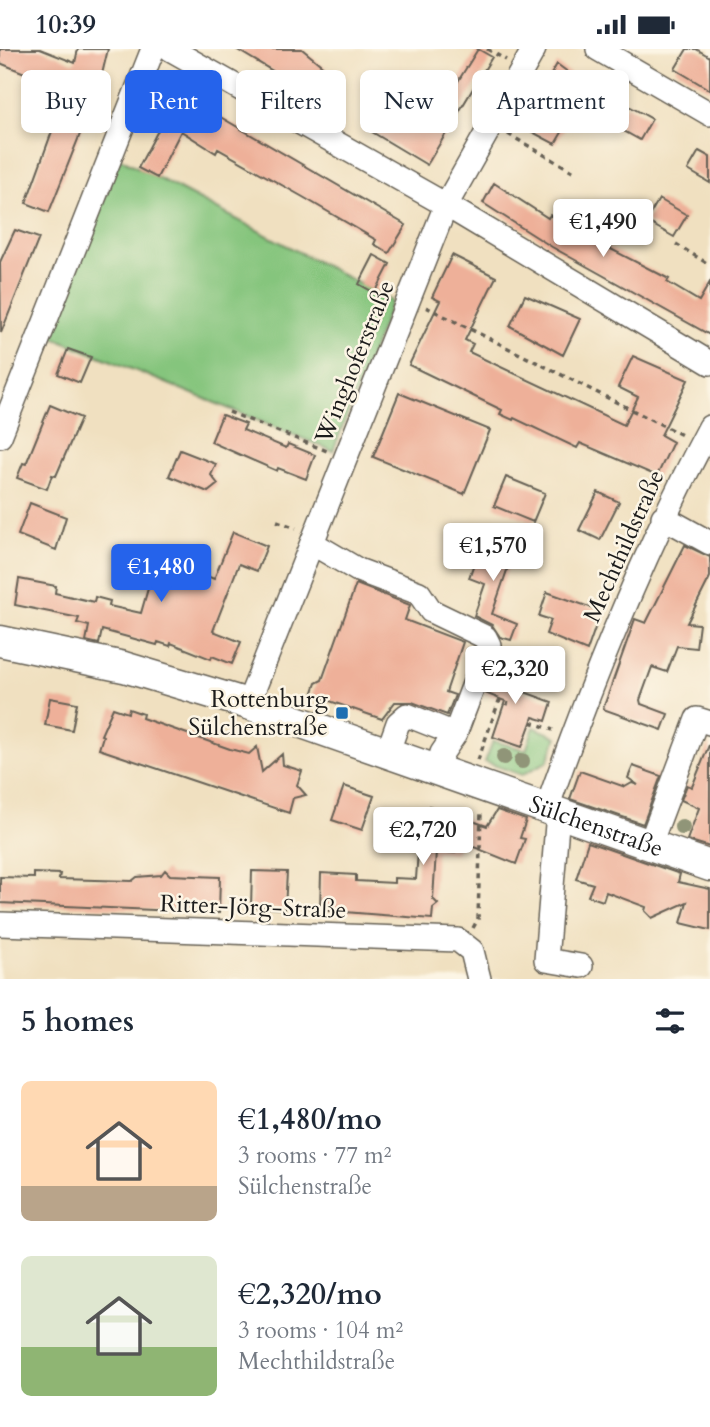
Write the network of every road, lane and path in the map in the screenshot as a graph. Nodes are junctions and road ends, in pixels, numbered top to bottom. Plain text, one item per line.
1 (153, 49) edge
2 (170, 49) edge
3 (534, 49) edge
4 (598, 49) edge
5 (522, 70) edge
6 (710, 114) edge
7 (486, 133) edge
8 (507, 133) edge
9 (576, 173) dead end
10 (446, 205) junction
11 (677, 244) dead end
12 (710, 265) edge
13 (409, 298) junction
14 (710, 363) edge
15 (229, 412) dead end
16 (705, 435) edge
17 (0, 436) edge
18 (345, 459) junction
19 (663, 517) junction
20 (312, 543) junction
21 (710, 543) edge
22 (0, 641) edge
23 (248, 704) junction
24 (509, 705) dead end
25 (710, 723) edge
26 (456, 734) junction
27 (388, 751) junction
28 (437, 769) junction
29 (482, 776) junction
30 (552, 810) junction
31 (650, 844) junction
32 (710, 866) edge
33 (0, 923) edge
34 (465, 946) junction
35 (581, 966) dead end
36 (479, 979) edge

1 - 17 street
2 - 10 street
3 - 5 street, Winghoferstraße
4 - 6 street
7 - 10 street, Winghoferstraße
8 - 9 path
10 - 13 street, Winghoferstraße
10 - 14 street
11 - 12 path
13 - 16 path
13 - 18 street, Winghoferstraße
15 - 18 path
16 - 19 street, Mechthildstraße
18 - 20 street, Winghoferstraße
19 - 21 street
19 - 30 street, Mechthildstraße
20 - 23 street, Winghoferstraße
20 - 26 street
22 - 23 main road, Sülchenstraße
23 - 27 main road, Sülchenstraße
24 - 29 path
25 - 31 street
26 - 27 street
26 - 28 street
27 - 28 main road, Sülchenstraße
28 - 29 main road, Sülchenstraße
29 - 30 main road, Sülchenstraße
29 - 34 path
30 - 31 main road, Sülchenstraße
30 - 35 street, Mechthildstraße
31 - 32 main road, Sülchenstraße
33 - 34 street, Ritter-Jörg-Straße
34 - 36 street

